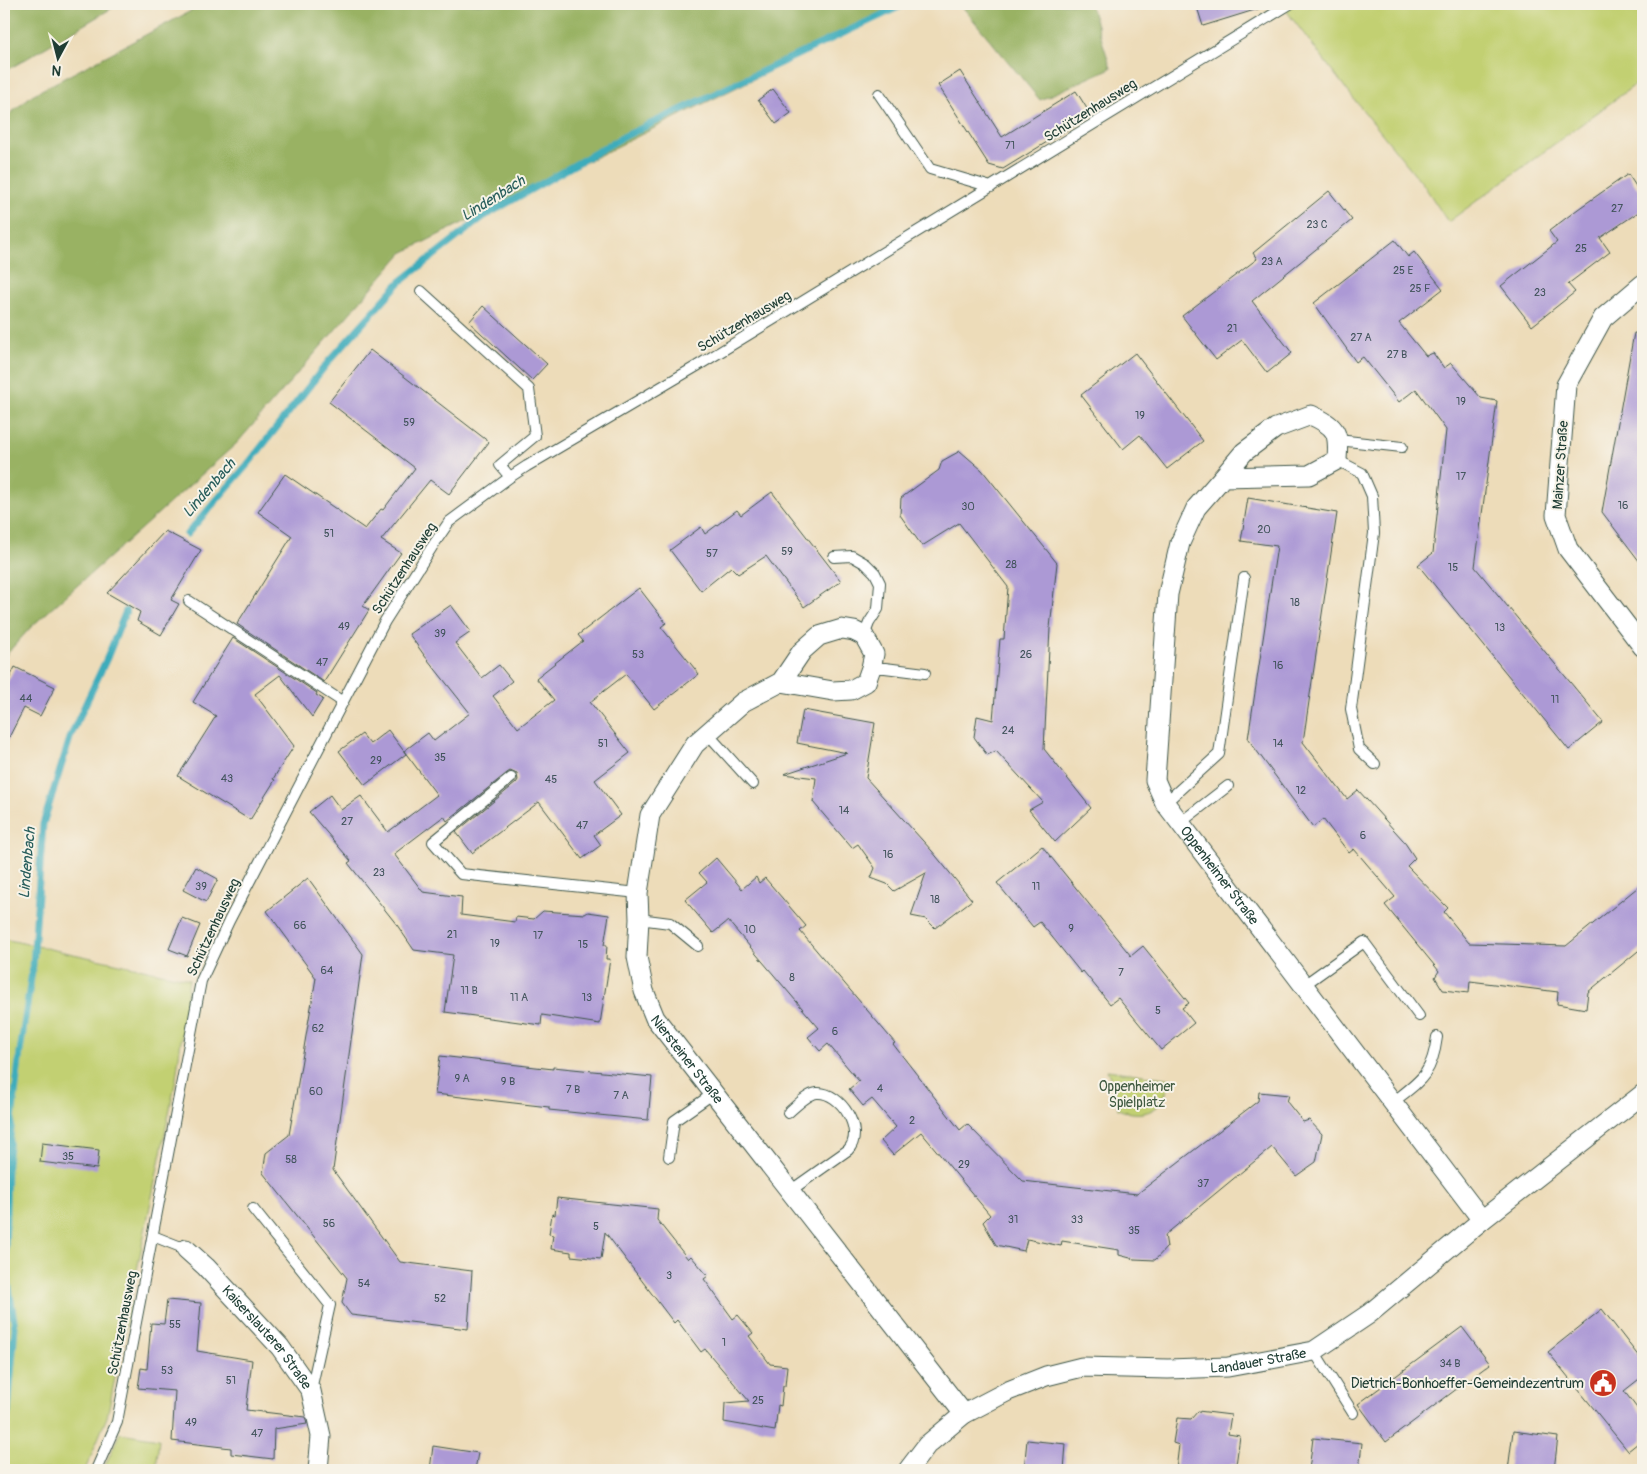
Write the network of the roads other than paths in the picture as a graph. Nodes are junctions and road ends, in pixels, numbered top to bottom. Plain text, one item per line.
1 (1290, 4) edge
2 (879, 94) dead end
3 (992, 187) junction
4 (1643, 284) edge
5 (421, 292) dead end
6 (1338, 440) junction
7 (1402, 446) dead end
8 (1338, 460) junction
9 (510, 477) junction
10 (1223, 477) junction
11 (834, 557) dead end
12 (1244, 578) dead end
13 (189, 601) dead end
14 (864, 636) junction
15 (1643, 647) edge
16 (871, 668) junction
17 (925, 673) dead end
18 (781, 682) junction
19 (342, 702) junction
20 (707, 733) junction
21 (1375, 764) dead end
22 (511, 778) dead end
23 (753, 784) dead end
24 (1228, 786) dead end
25 (1165, 803) junction
26 (1180, 823) junction
27 (638, 893) junction
28 (639, 919) junction
29 (698, 946) dead end
30 (1304, 986) junction
31 (1419, 1016) dead end
32 (1437, 1037) dead end
33 (714, 1093) junction
34 (1643, 1094) edge
35 (1392, 1103) junction
36 (788, 1113) dead end
37 (669, 1157) dead end
38 (790, 1192) junction
39 (253, 1209) dead end
40 (1482, 1220) junction
41 (153, 1236) junction
42 (186, 1249) joint
43 (1314, 1351) junction
44 (311, 1391) junction
45 (1352, 1413) dead end
46 (964, 1414) junction
47 (96, 1470) edge
48 (318, 1470) edge
49 (908, 1470) edge

1 - 3 lane, Schützenhausweg
2 - 3 lane
3 - 9 lane, Schützenhausweg
4 - 15 street, Mainzer Straße
5 - 9 lane
6 - 7 lane
6 - 8 street
6 - 10 street, Oppenheimer Straße
8 - 10 street
8 - 21 lane
9 - 19 lane, Schützenhausweg
10 - 25 street, Oppenheimer Straße
11 - 14 lane
12 - 25 lane
13 - 19 lane
14 - 16 street
14 - 18 street, Niersteiner Straße
16 - 17 lane
16 - 18 street
18 - 20 street, Niersteiner Straße
19 - 41 lane, Schützenhausweg
20 - 23 lane
20 - 27 street, Niersteiner Straße
22 - 27 lane
24 - 26 lane
25 - 26 street, Oppenheimer Straße
26 - 30 street, Oppenheimer Straße
27 - 28 street, Niersteiner Straße
28 - 29 lane
28 - 33 street, Niersteiner Straße
30 - 31 lane
30 - 35 street, Oppenheimer Straße
32 - 35 lane
33 - 37 lane
33 - 38 street, Niersteiner Straße
34 - 40 street, Landauer Straße
35 - 40 street, Oppenheimer Straße
36 - 38 lane
38 - 46 street, Niersteiner Straße
39 - 44 lane
40 - 43 street, Landauer Straße
41 - 42 lane
41 - 47 lane, Schützenhausweg
42 - 44 street, Kaiserslauterer Straße
43 - 45 lane
43 - 46 street, Landauer Straße
44 - 48 street, Kaiserslauterer Straße
46 - 49 street, Landauer Straße

